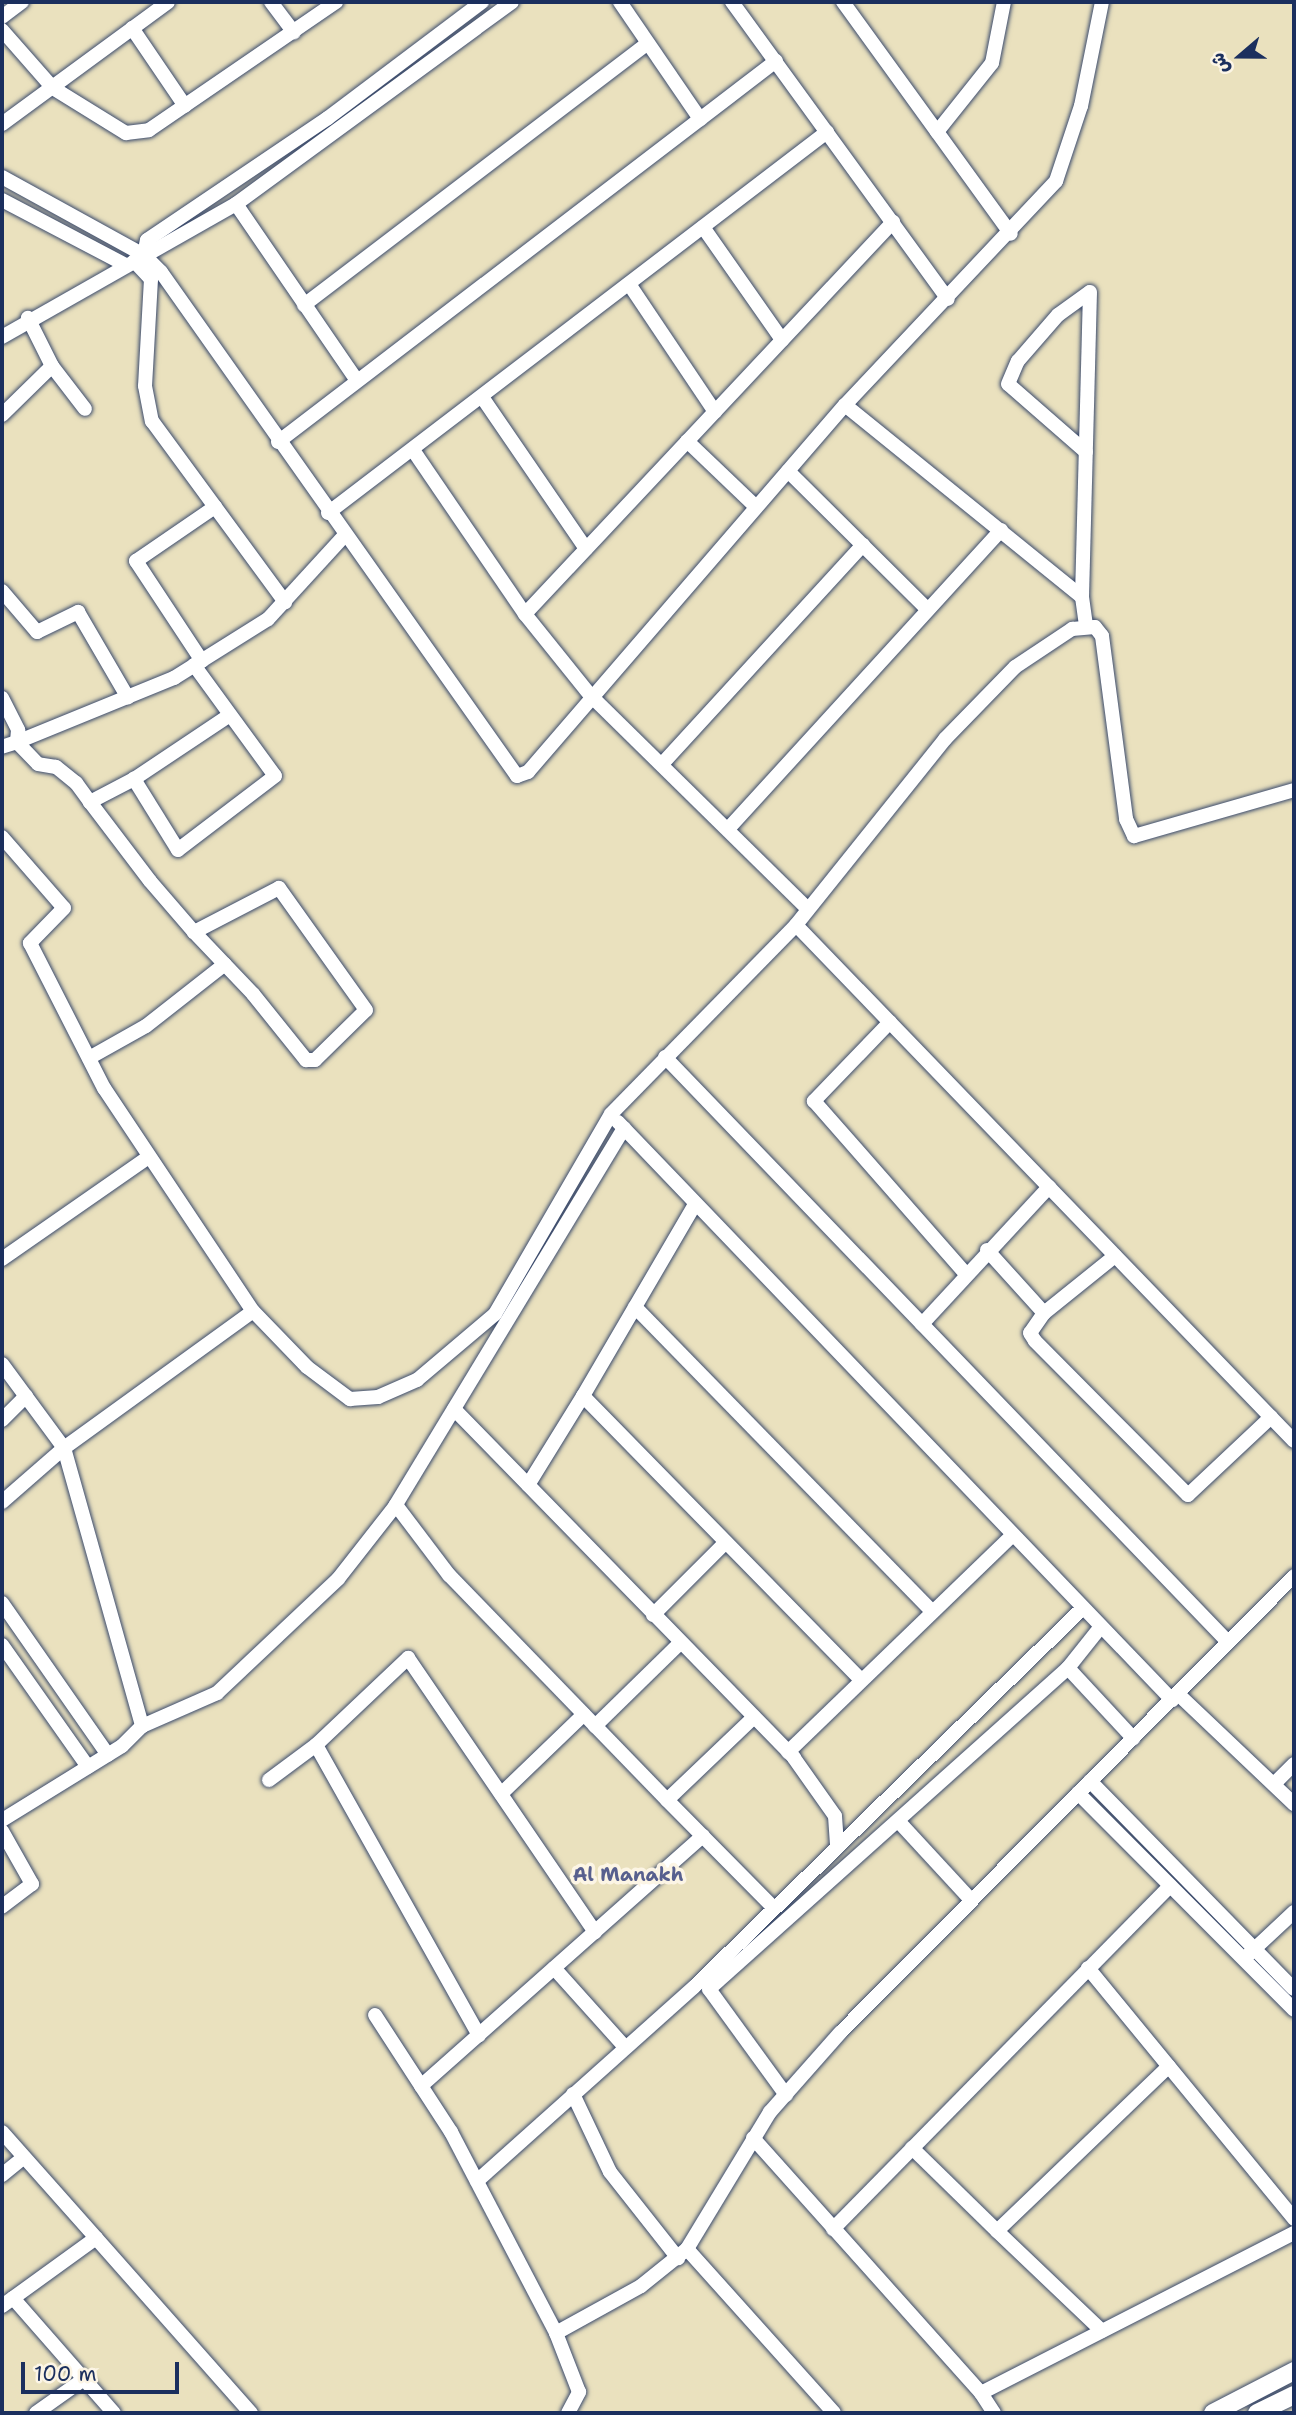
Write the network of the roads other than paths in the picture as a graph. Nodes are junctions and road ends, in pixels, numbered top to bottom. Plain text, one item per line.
1 (22, 2) edge
2 (167, 2) edge
3 (271, 2) edge
4 (336, 2) edge
5 (482, 2) edge
6 (512, 2) edge
7 (620, 2) edge
8 (732, 2) edge
9 (843, 2) edge
10 (1003, 2) edge
11 (1102, 2) edge
12 (2, 17) edge
13 (132, 28) junction
14 (2, 30) edge
15 (294, 32) junction
16 (648, 43) junction
17 (776, 61) junction
18 (53, 88) junction
19 (186, 106) junction
20 (700, 119) junction
21 (2, 124) edge
22 (827, 132) junction
23 (937, 132) junction
24 (2, 177) edge
25 (2, 200) edge
26 (236, 204) junction
27 (893, 222) junction
28 (703, 227) junction
29 (1011, 234) junction
30 (134, 260) junction
31 (629, 284) junction
32 (948, 299) junction
33 (304, 305) junction
34 (2, 316) edge
35 (28, 318) junction
36 (14, 326) junction
37 (2, 337) edge
38 (782, 340) junction
39 (52, 366) junction
40 (357, 381) junction
41 (482, 397) junction
42 (845, 405) junction
43 (85, 409) dead end
44 (715, 412) junction
45 (2, 415) edge
46 (687, 441) junction
47 (278, 442) junction
48 (413, 450) junction
49 (1086, 452) junction
50 (788, 471) junction
51 (215, 507) junction
52 (756, 507) junction
53 (328, 513) junction
54 (1001, 530) junction
55 (344, 537) junction
56 (863, 545) junction
57 (586, 549) junction
58 (2, 591) edge
59 (1082, 597) junction
60 (285, 602) junction
61 (928, 610) junction
62 (525, 614) junction
63 (1086, 625) junction
64 (198, 663) junction
65 (591, 696) junction
66 (2, 698) edge
67 (128, 698) junction
68 (230, 715) junction
69 (17, 742) junction
70 (2, 747) edge
71 (663, 763) junction
72 (134, 779) junction
73 (1294, 790) edge
74 (90, 802) junction
75 (728, 828) junction
76 (2, 837) edge
77 (807, 908) junction
78 (796, 925) junction
79 (194, 932) junction
80 (225, 964) junction
81 (890, 1022) junction
82 (665, 1056) junction
83 (89, 1058) junction
84 (611, 1114) junction
85 (624, 1128) junction
86 (149, 1157) junction
87 (1049, 1187) junction
88 (695, 1204) junction
89 (987, 1250) junction
90 (1115, 1256) junction
91 (2, 1259) edge
92 (964, 1272) junction
93 (635, 1307) junction
94 (253, 1311) junction
95 (1044, 1313) junction
96 (922, 1324) junction
97 (2, 1364) edge
98 (26, 1396) junction
99 (583, 1396) junction
100 (454, 1409) junction
101 (1271, 1417) junction
102 (2, 1420) edge
103 (1294, 1441) edge
104 (64, 1448) junction
105 (528, 1485) junction
106 (2, 1502) edge
107 (396, 1505) junction
108 (1011, 1537) junction
109 (726, 1542) junction
110 (1294, 1576) edge
111 (2, 1603) edge
112 (1081, 1610) junction
113 (932, 1611) junction
114 (653, 1615) junction
115 (1099, 1629) junction
116 (1227, 1641) junction
117 (680, 1643) junction
118 (2, 1646) edge
119 (1068, 1668) junction
120 (861, 1680) junction
121 (1175, 1697) junction
122 (584, 1714) junction
123 (754, 1717) junction
124 (142, 1726) junction
125 (595, 1726) junction
126 (1133, 1738) junction
127 (316, 1745) junction
128 (788, 1752) junction
129 (108, 1755) junction
130 (1294, 1764) edge
131 (88, 1767) junction
132 (269, 1780) dead end
133 (1090, 1781) junction
134 (1275, 1783) junction
135 (1078, 1793) junction
136 (500, 1794) junction
137 (667, 1800) junction
138 (1294, 1804) edge
139 (2, 1820) edge
140 (899, 1822) junction
141 (2, 1832) edge
142 (703, 1836) junction
143 (837, 1843) junction
144 (1170, 1886) junction
145 (971, 1900) junction
146 (2, 1907) edge
147 (773, 1907) junction
148 (1294, 1912) edge
149 (594, 1932) junction
150 (1255, 1949) junction
151 (1243, 1959) junction
152 (554, 1968) junction
153 (1088, 1968) junction
154 (1294, 1989) edge
155 (1294, 2010) edge
156 (375, 2015) dead end
157 (479, 2035) junction
158 (625, 2047) junction
159 (1169, 2066) junction
160 (421, 2086) junction
161 (573, 2094) junction
162 (786, 2095) junction
163 (2, 2132) edge
164 (753, 2138) junction
165 (912, 2148) junction
166 (24, 2157) junction
167 (2, 2175) edge
168 (477, 2181) junction
169 (1294, 2219) edge
170 (833, 2229) junction
171 (997, 2231) junction
172 (1294, 2233) edge
173 (96, 2238) junction
174 (683, 2253) junction
175 (7, 2302) edge
176 (1102, 2331) junction
177 (556, 2333) junction
178 (1294, 2371) edge
179 (84, 2379) junction
180 (981, 2393) junction
181 (1294, 2395) edge
182 (36, 2413) edge
183 (114, 2413) edge
184 (251, 2413) edge
185 (568, 2413) edge
186 (834, 2413) edge
187 (994, 2413) edge
188 (1213, 2413) edge
189 (1257, 2413) edge

1 - 12 street
2 - 13 street
3 - 15 street
4 - 15 street
5 - 30 street
6 - 26 street
7 - 16 street
8 - 17 street
9 - 23 street
10 - 23 street
11 - 29 street
13 - 18 street
13 - 19 street
14 - 18 street
15 - 19 street
16 - 20 street
16 - 33 street
17 - 20 street
17 - 22 street
18 - 19 street
18 - 21 street
20 - 40 street
22 - 27 street
22 - 28 street
23 - 29 street
24 - 30 street
25 - 30 street
26 - 30 street
26 - 33 street
27 - 32 street
27 - 38 street
28 - 31 street
28 - 38 street
29 - 32 street
30 - 35 street
30 - 47 street
30 - 51 street
31 - 41 street
31 - 44 street
32 - 42 street
33 - 40 street
34 - 36 street
35 - 36 street
35 - 39 street
36 - 37 street
38 - 44 street
39 - 43 street
39 - 45 street
40 - 47 street
41 - 48 street
41 - 57 street
42 - 50 street
42 - 54 street
44 - 46 street
46 - 52 street
46 - 57 street
47 - 53 street
48 - 53 street
48 - 62 street
49 - 49 street
49 - 59 street
50 - 52 street
50 - 56 street
51 - 60 street
51 - 64 street
52 - 65 street
53 - 55 street
54 - 59 street
54 - 61 street
55 - 60 street
55 - 65 street
56 - 61 street
56 - 71 street
57 - 62 street
58 - 67 street
59 - 63 street
60 - 64 street
61 - 75 street
62 - 65 street
63 - 73 street
63 - 77 street
64 - 67 street
64 - 68 street
65 - 71 street
66 - 69 street
67 - 69 street
68 - 72 street
68 - 72 street
69 - 70 street
69 - 74 street
71 - 75 street
72 - 74 street
74 - 79 street
75 - 77 street
76 - 83 street
77 - 78 street
78 - 81 street
78 - 82 street
79 - 80 street
79 - 80 street
80 - 83 street
81 - 87 street
81 - 92 street
82 - 84 street
82 - 96 street
83 - 86 street
84 - 85 street
84 - 94 street
85 - 88 street
85 - 100 street
86 - 91 street
86 - 94 street
87 - 89 street
87 - 90 street
88 - 93 street
88 - 108 street
89 - 92 street
89 - 95 street
90 - 95 street
90 - 101 street
92 - 96 street
93 - 99 street
93 - 113 street
94 - 104 street
95 - 101 street
96 - 116 street
97 - 98 street
98 - 102 street
98 - 104 street
99 - 105 street
99 - 109 street
100 - 105 street
100 - 107 street
101 - 103 street
104 - 106 street
104 - 124 street
105 - 114 street
107 - 122 street
107 - 124 street
108 - 112 street
108 - 113 street
109 - 114 street
109 - 120 street
110 - 116 street
111 - 129 street
112 - 115 street
112 - 143 street
113 - 120 street
114 - 117 street
115 - 119 street
115 - 121 street
116 - 121 street
117 - 123 street
117 - 125 street
118 - 131 street
119 - 126 street
119 - 140 street
120 - 128 street
121 - 126 street
121 - 134 street
122 - 125 street
122 - 136 street
123 - 128 street
123 - 137 street
124 - 129 street
125 - 137 street
126 - 133 street
127 - 132 street
127 - 136 street
127 - 157 street
128 - 143 street
129 - 131 street
130 - 134 street
131 - 139 street
133 - 135 street
133 - 150 street
134 - 138 street
135 - 144 street
135 - 145 street
136 - 149 street
137 - 142 street
140 - 145 street
140 - 162 street
141 - 146 street
142 - 147 street
142 - 149 street
143 - 147 street
144 - 151 street
144 - 153 street
145 - 162 street
147 - 158 street
148 - 150 street
149 - 152 street
150 - 151 street
150 - 154 street
151 - 155 street
152 - 157 street
152 - 158 street
153 - 159 street
153 - 165 street
156 - 160 street
157 - 160 street
158 - 161 street
159 - 169 street
159 - 171 street
160 - 168 street
161 - 168 street
161 - 174 street
162 - 164 street
163 - 166 street
164 - 170 street
164 - 174 street
165 - 170 street
165 - 171 street
166 - 167 street
166 - 173 street
168 - 177 street
170 - 180 street
171 - 176 street
172 - 176 street
173 - 175 street
173 - 184 street
174 - 177 street
174 - 186 street
175 - 179 street
176 - 180 street
177 - 185 street
178 - 188 main road
179 - 182 street
179 - 183 street
180 - 187 street
181 - 189 main road

